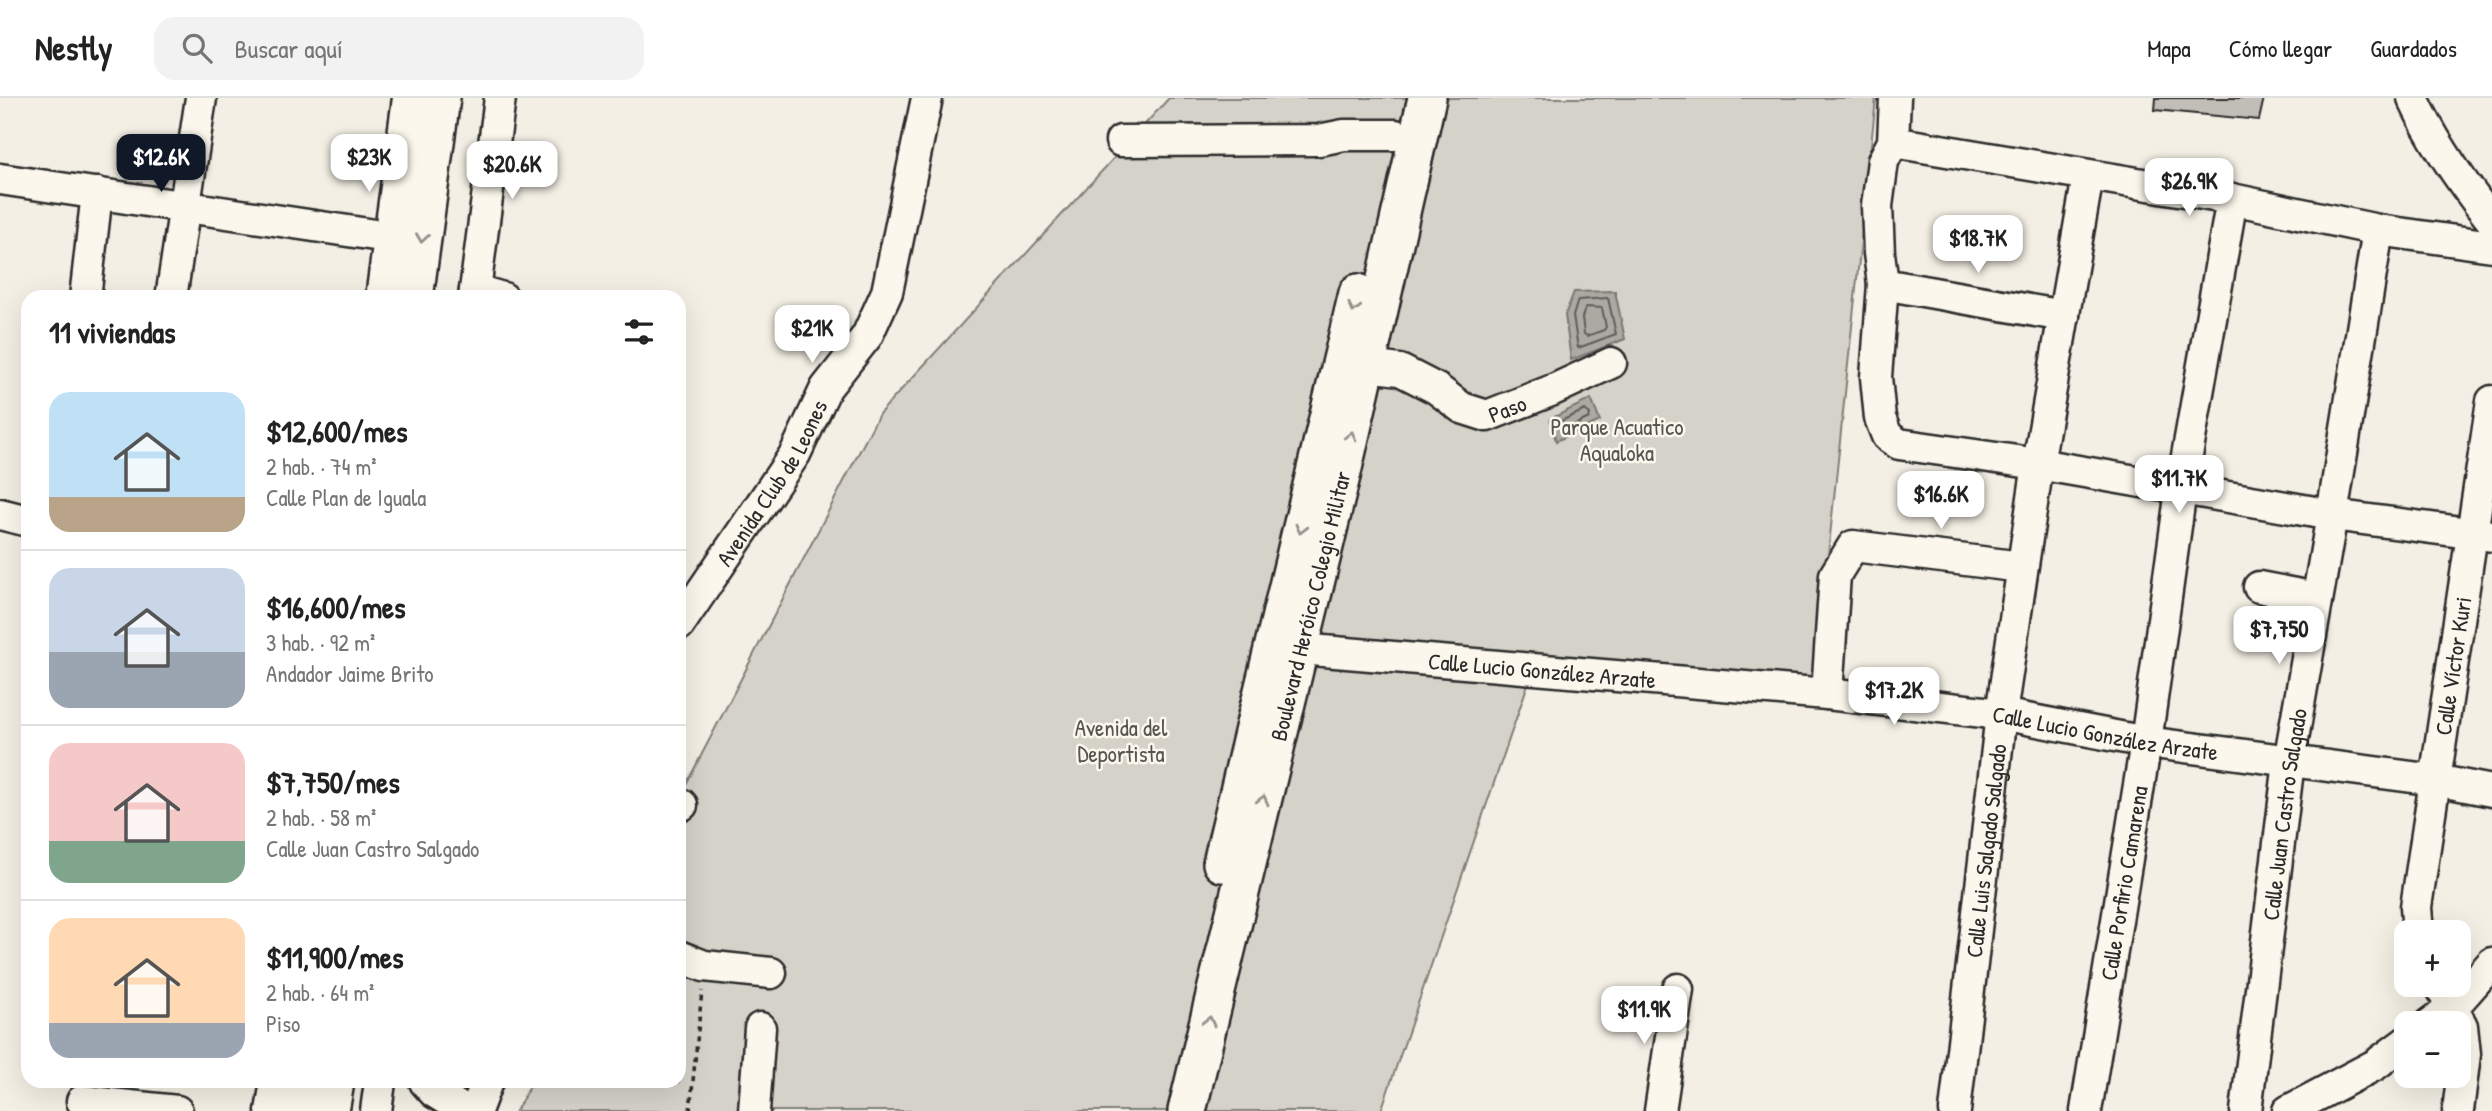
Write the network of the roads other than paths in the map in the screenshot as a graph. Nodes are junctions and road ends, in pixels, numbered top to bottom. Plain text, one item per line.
1 (201, 98) edge
2 (408, 98) edge
3 (441, 98) edge
4 (465, 98) edge
5 (500, 98) edge
6 (927, 98) edge
7 (1404, 98) edge
8 (1427, 98) edge
9 (1895, 98) edge
10 (2413, 98) edge
11 (1121, 141) dead end
12 (1893, 142) junction
13 (1393, 145) junction
14 (2088, 176) junction
15 (0, 179) edge
16 (97, 193) junction
17 (2232, 199) junction
18 (185, 206) junction
19 (2492, 221) edge
20 (2378, 230) junction
21 (388, 237) junction
22 (2492, 246) edge
23 (1883, 284) junction
24 (86, 290) edge
25 (172, 290) edge
26 (382, 290) edge
27 (415, 290) edge
28 (440, 290) edge
29 (484, 290) edge
30 (2064, 316) junction
31 (1611, 363) dead end
32 (1367, 366) junction
33 (2492, 401) edge
34 (2038, 464) junction
35 (2181, 490) junction
36 (0, 514) edge
37 (2332, 515) junction
38 (21, 519) edge
39 (2482, 534) edge
40 (2022, 567) junction
41 (2259, 587) dead end
42 (2316, 598) junction
43 (686, 615) edge
44 (1300, 649) junction
45 (1827, 694) junction
46 (2001, 714) junction
47 (2146, 742) junction
48 (2289, 762) junction
49 (2435, 780) junction
50 (2492, 792) edge
51 (2417, 920) edge
52 (692, 961) edge
53 (2492, 963) edge
54 (771, 973) dead end
55 (1678, 989) dead end
56 (2441, 1005) edge
57 (760, 1028) dead end
58 (2394, 1051) edge
59 (275, 1088) edge
60 (304, 1088) edge
61 (334, 1088) edge
62 (379, 1088) edge
63 (430, 1088) edge
64 (484, 1088) edge
65 (82, 1101) dead end
66 (177, 1111) edge
67 (271, 1111) edge
68 (301, 1111) edge
69 (330, 1111) edge
70 (376, 1111) edge
71 (465, 1111) edge
72 (476, 1111) edge
73 (754, 1111) edge
74 (1164, 1111) edge
75 (1187, 1111) edge
76 (1660, 1111) edge
77 (1955, 1111) edge
78 (2086, 1111) edge
79 (2246, 1111) edge
80 (2288, 1111) edge
81 (2458, 1111) edge

1 - 18 street
2 - 21 street
3 -> 27 main road
4 - 28 main road
5 - 29 street
6 - 43 street, Avenida Club de Leones
7 - 13 main road, Boulevard Heróico Colegio Militar
8 - 32 main road, Boulevard Heróico Colegio Militar
9 - 12 street
10 - 19 street
11 - 13 street
12 - 14 street
12 - 23 street
13 -> 74 main road, Boulevard Heróico Colegio Militar
14 - 17 street
14 - 30 street, Calle Luis Salgado Salgado
15 - 16 street
16 - 18 street
16 - 24 street
17 - 20 street
17 - 35 street, Calle Porfirio Camarena
18 - 21 street
18 - 25 street
20 - 22 street
20 - 37 street, Calle Juan Castro Salgado
21 - 26 street
23 - 30 street
23 - 34 street
30 - 34 street, Calle Luis Salgado Salgado
31 - 32 street, Paso
44 -> 32 main road, Boulevard Heróico Colegio Militar
33 - 39 street, Calle Víctor Kuri
34 - 35 street
34 - 40 street, Calle Luis Salgado Salgado
35 - 37 street
35 - 47 street, Calle Porfirio Camarena
36 - 38 street
37 - 39 street
37 - 42 street, Calle Juan Castro Salgado
39 - 49 street, Calle Víctor Kuri
40 - 45 street
40 - 46 street, Calle Luis Salgado Salgado
41 - 42 street
42 - 48 street, Calle Juan Castro Salgado
44 - 45 street, Calle Lucio González Arzate
75 -> 44 main road, Boulevard Heróico Colegio Militar
45 - 46 street, Calle Lucio González Arzate
46 - 47 street, Calle Lucio González Arzate
46 - 77 street, Calle Luis Salgado Salgado
47 - 48 street, Calle Lucio González Arzate
47 - 78 street, Calle Porfirio Camarena
48 - 49 street, Calle Lucio González Arzate
48 - 79 street, Calle Juan Castro Salgado
49 - 50 street, Calle Lucio González Arzate
49 - 51 street, Calle Víctor Kuri
52 - 54 street
53 - 56 street
55 - 76 street
56 - 81 street
57 - 73 street
58 - 80 street
59 - 67 street
60 - 68 main road
61 - 69 main road
62 - 70 street
63 - 71 street
64 - 72 street
65 - 66 street

